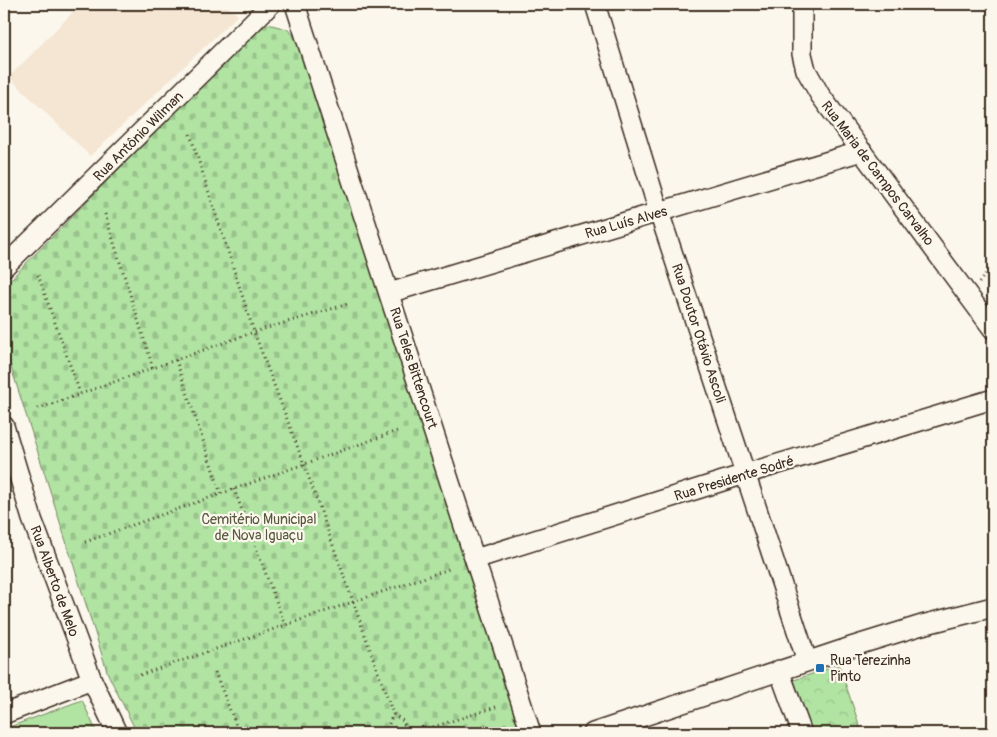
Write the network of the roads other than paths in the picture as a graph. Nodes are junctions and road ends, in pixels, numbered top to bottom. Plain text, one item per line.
1 (271, 4) edge
2 (295, 4) edge
3 (595, 4) edge
4 (802, 4) edge
5 (862, 151) junction
6 (659, 212) junction
7 (4, 267) edge
8 (390, 293) junction
9 (993, 328) edge
10 (993, 399) edge
11 (4, 426) edge
12 (745, 474) junction
13 (475, 560) junction
14 (993, 607) edge
15 (807, 661) junction
16 (779, 670) junction
17 (92, 680) junction
18 (4, 714) edge
19 (116, 733) edge
20 (531, 733) edge
21 (593, 733) edge
22 (802, 733) edge

1 - 7 street, Rua Antônio Wilman
2 - 8 street, Rua Teles Bittencourt
3 - 6 street, Rua Doutor Otávio Ascoli
4 - 5 street, Rua Maria de Campos Carvalho
5 - 6 street, Rua Luís Alves
5 - 9 street, Rua Maria de Campos Carvalho
6 - 8 street, Rua Luís Alves
6 - 12 street, Rua Doutor Otávio Ascoli
8 - 13 street, Rua Teles Bittencourt
10 - 12 street, Rua Presidente Sodré
11 - 17 street, Rua Alberto de Melo
12 - 13 street, Rua Presidente Sodré
12 - 15 street, Rua Doutor Otávio Ascoli
13 - 20 street, Rua Teles Bittencourt
14 - 15 street
15 - 16 street
16 - 21 street
16 - 22 street
17 - 18 street
17 - 19 street, Rua Alberto de Melo

